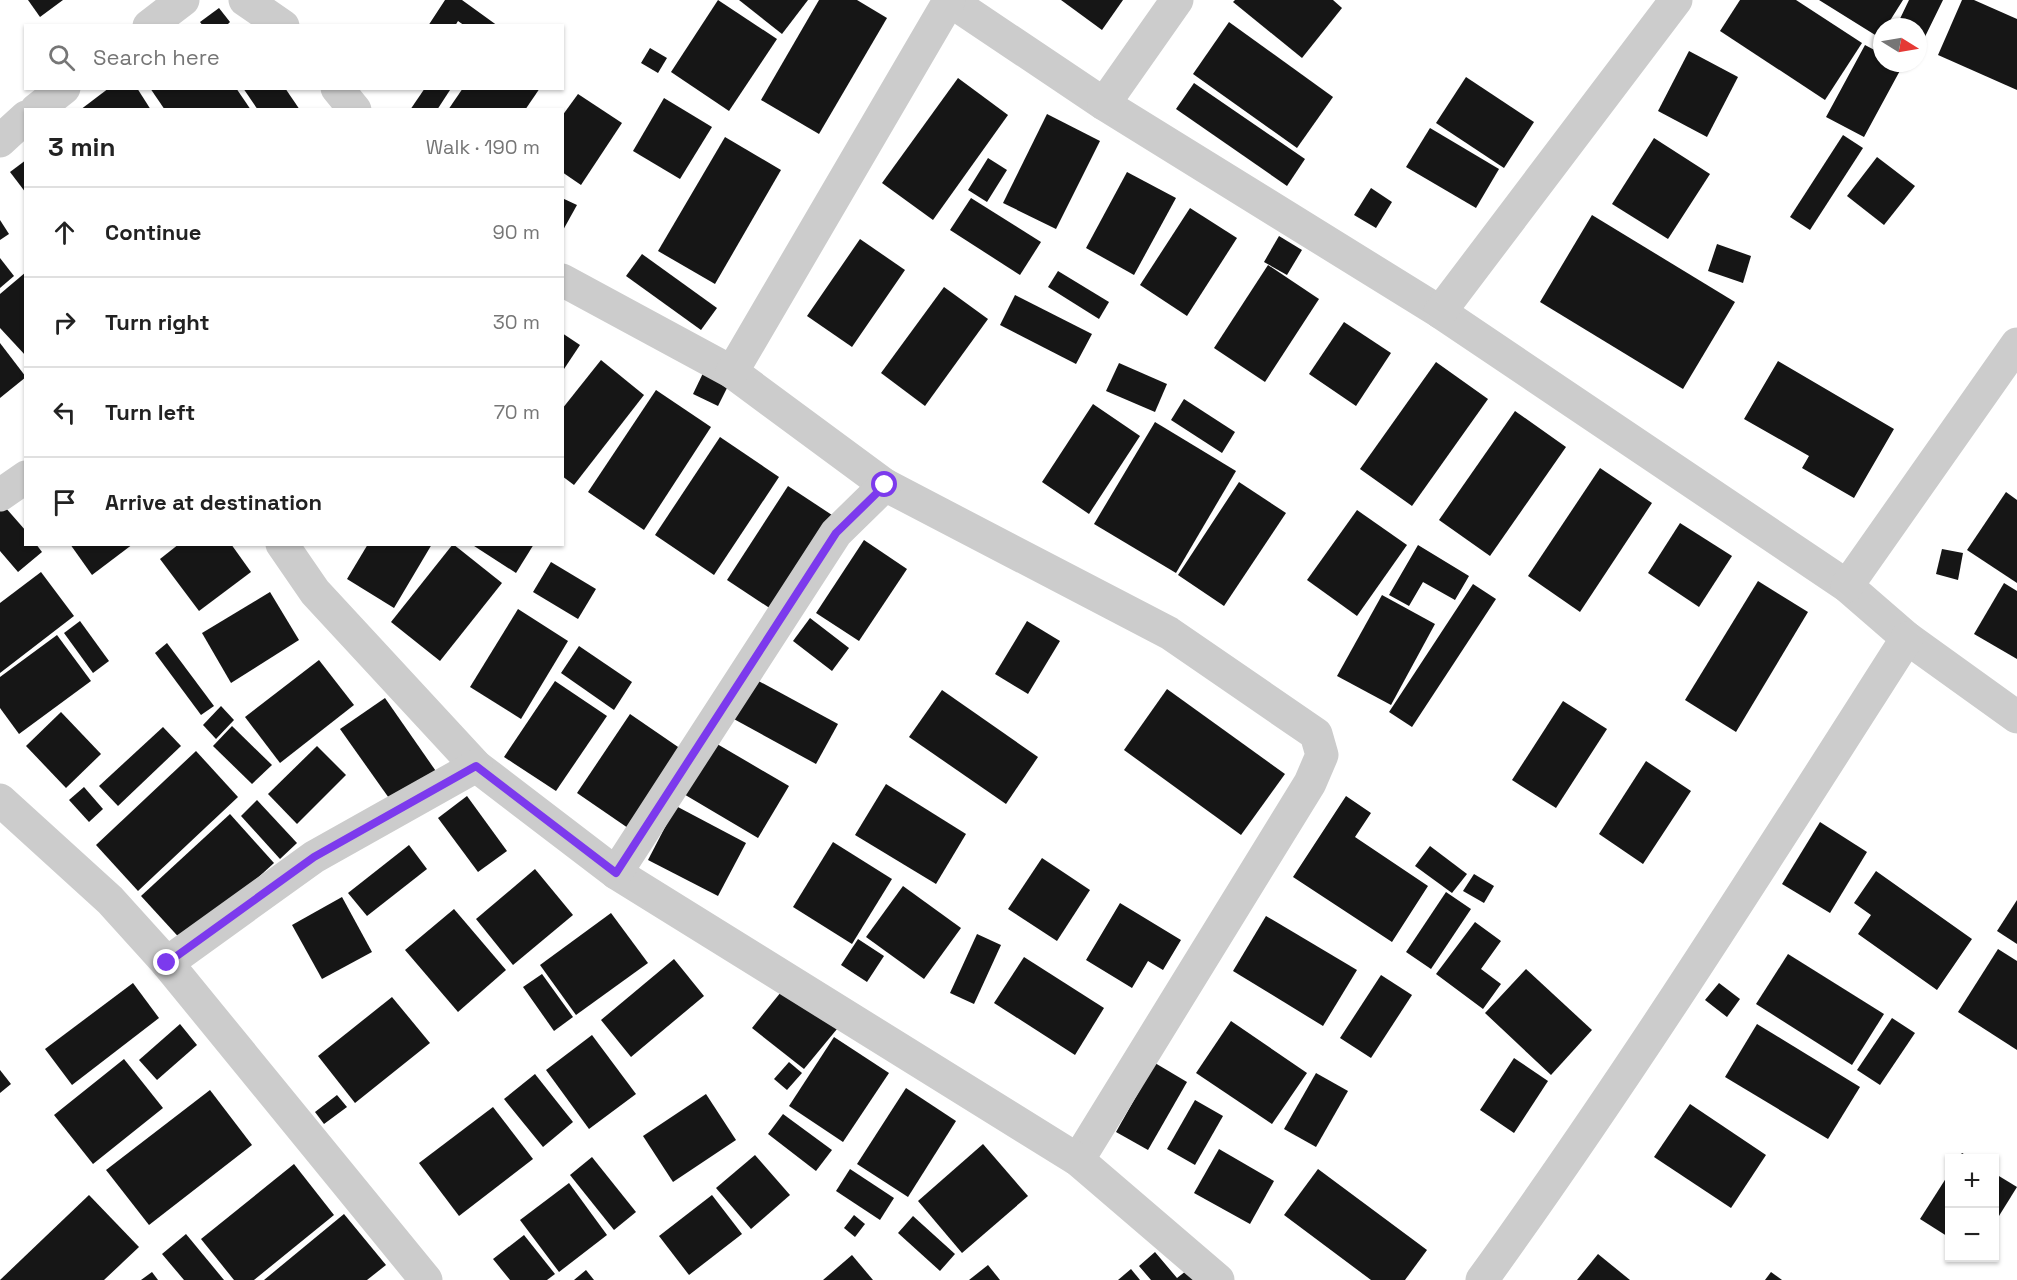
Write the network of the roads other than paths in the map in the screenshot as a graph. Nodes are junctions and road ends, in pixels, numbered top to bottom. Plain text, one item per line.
1 (183, 0) edge
2 (245, 0) edge
3 (949, 0) edge
4 (1177, 0) edge
5 (1676, 0) edge
6 (152, 24) edge
7 (280, 24) edge
8 (61, 90) edge
9 (339, 90) edge
10 (1104, 104) junction
11 (39, 108) edge
12 (353, 108) edge
13 (24, 119) edge
14 (0, 141) edge
15 (564, 281) edge
16 (1440, 312) junction
17 (2017, 344) edge
18 (732, 372) junction
19 (24, 478) edge
20 (885, 485) junction
21 (0, 495) edge
22 (283, 546) edge
23 (1847, 586) junction
24 (1907, 638) junction
25 (2017, 717) edge
26 (476, 766) junction
27 (0, 800) edge
28 (616, 873) junction
29 (167, 963) junction
30 (1078, 1160) junction
31 (426, 1280) edge
32 (1218, 1280) edge
33 (1482, 1280) edge

1 - 6 street
2 - 7 street
3 - 10 street
3 - 18 street
4 - 10 street
5 - 16 street
8 - 11 street
9 - 12 street
10 - 16 street
13 - 14 street
15 - 18 street
16 - 23 street
17 - 23 street
18 - 20 street
19 - 21 street
20 - 28 street
20 - 30 street
22 - 26 street
23 - 24 street
24 - 25 street
24 - 33 street
26 - 28 street
26 - 29 street
27 - 29 street
28 - 30 street
29 - 31 street
30 - 32 street

